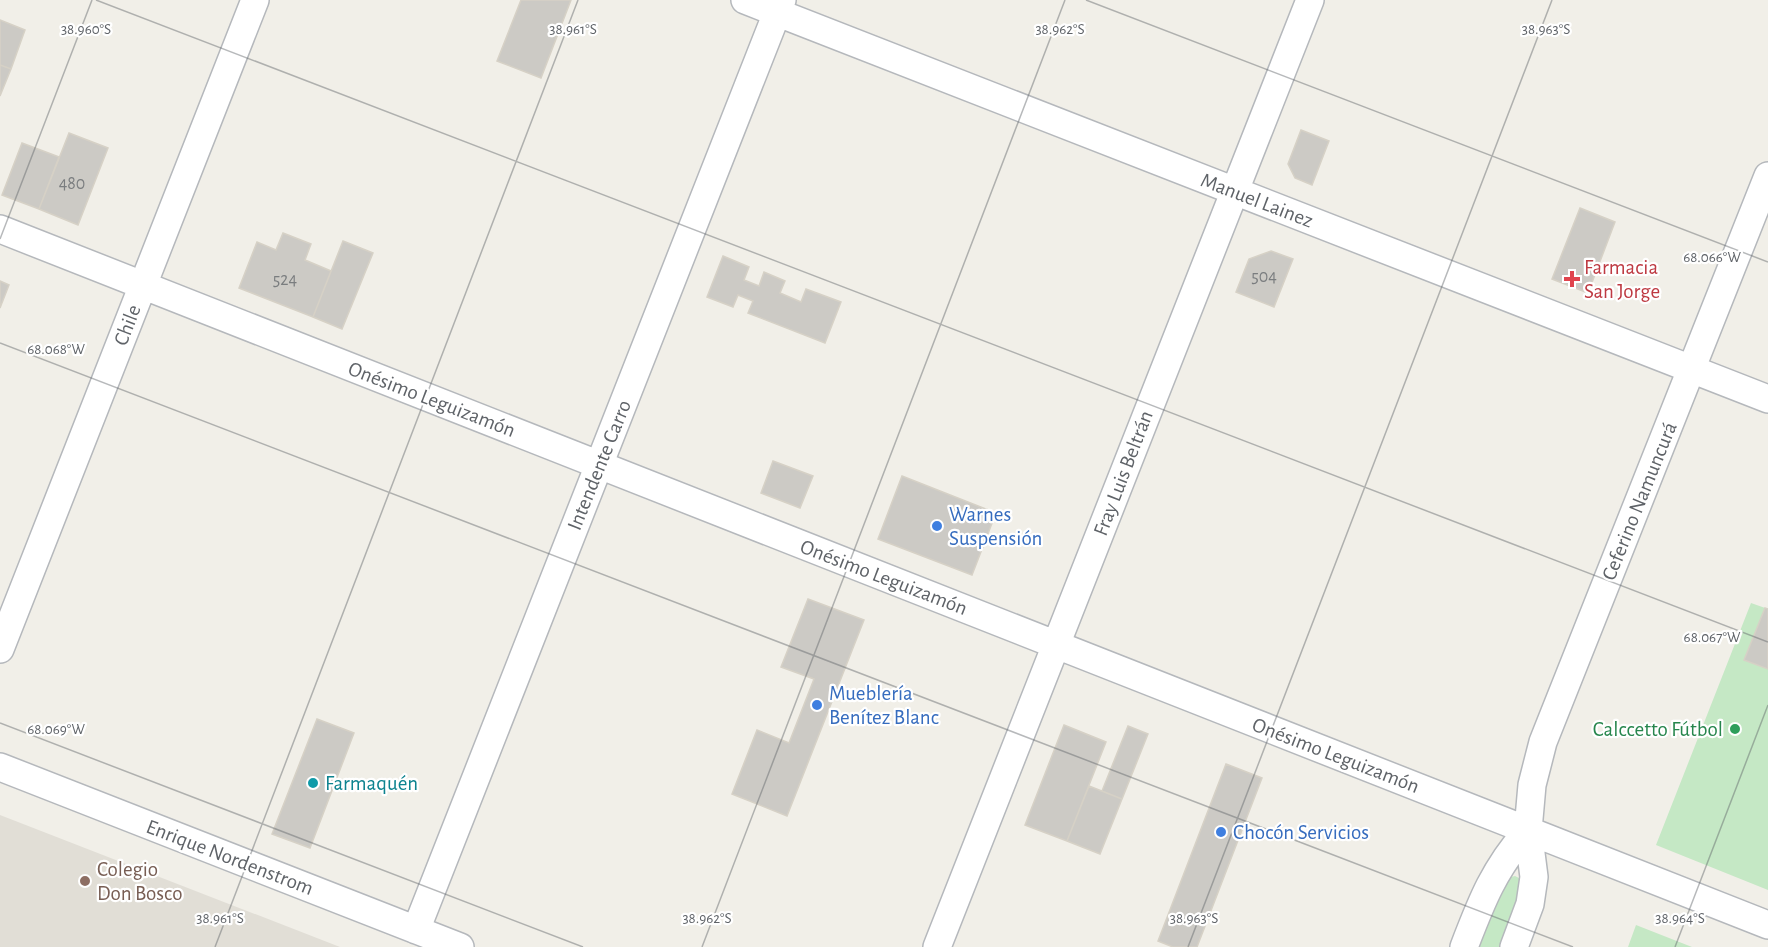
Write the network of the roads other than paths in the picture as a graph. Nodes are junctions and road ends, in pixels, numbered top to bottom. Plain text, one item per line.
1 (255, 0) edge
2 (745, 0) edge
3 (1310, 0) edge
4 (780, 6) edge
5 (1768, 176) edge
6 (1234, 191) junction
7 (0, 229) edge
8 (143, 285) junction
9 (1691, 369) junction
10 (1768, 399) edge
11 (600, 465) junction
12 (1056, 644) junction
13 (0, 649) edge
14 (0, 767) edge
15 (1528, 830) junction
16 (1768, 925) edge
17 (416, 930) junction
18 (460, 947) edge
19 (937, 947) edge
20 (1464, 947) edge
21 (1514, 947) edge

1 - 8 street, Chile
2 - 4 street, Manuel Lainez
3 - 6 street, Fray Luis Beltrán
4 - 6 street, Manuel Lainez
4 - 11 street, Intendente Carro
5 - 9 street, Ceferino Namuncurá
6 - 9 street, Manuel Lainez
6 - 12 street, Fray Luis Beltrán
7 - 8 street, Onésimo Leguizamón
8 - 11 street, Onésimo Leguizamón
8 - 13 street, Chile
9 - 10 street, Manuel Lainez
9 - 15 street, Ceferino Namuncurá
11 - 12 street, Onésimo Leguizamón
11 - 17 street, Intendente Carro
12 - 15 street, Onésimo Leguizamón
12 - 19 street, Fray Luis Beltrán
14 - 17 street, Enrique Nordenstrom
15 - 16 street, Onésimo Leguizamón
15 - 20 street
15 - 21 street, Ceferino Namuncurá
17 - 18 street, Enrique Nordenstrom

